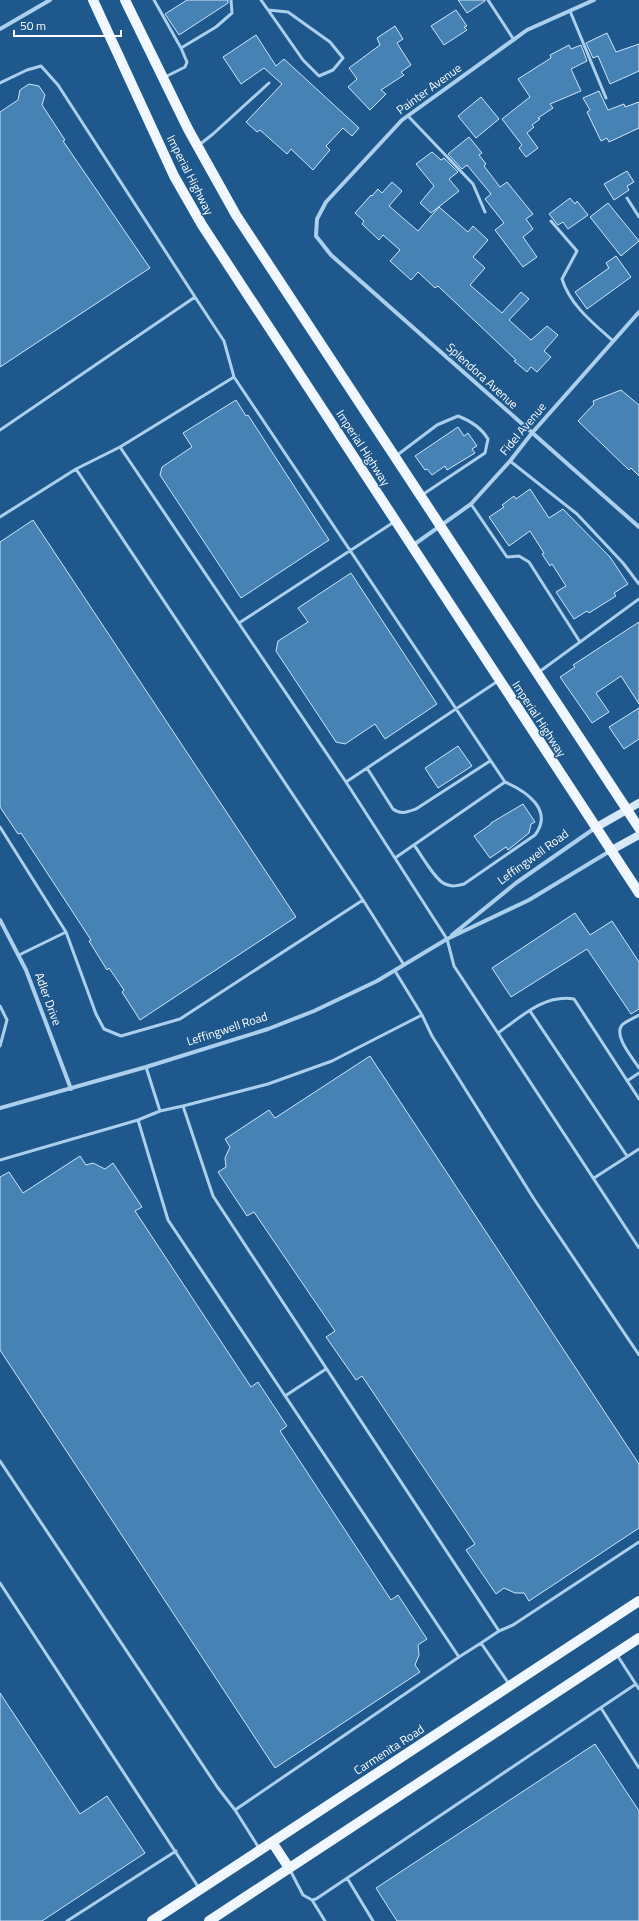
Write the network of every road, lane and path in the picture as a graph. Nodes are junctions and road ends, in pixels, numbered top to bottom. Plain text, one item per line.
1 (50, 0) edge
2 (93, 0) edge
3 (125, 0) edge
4 (154, 0) edge
5 (231, 0) edge
6 (261, 0) edge
7 (488, 0) edge
8 (594, 0) edge
9 (268, 10) junction
10 (570, 11) junction
11 (0, 29) edge
12 (514, 40) junction
13 (181, 48) junction
14 (163, 78) junction
15 (0, 83) edge
16 (269, 83) dead end
17 (606, 98) dead end
18 (408, 116) junction
19 (197, 146) junction
20 (628, 198) dead end
21 (485, 212) dead end
22 (639, 217) edge
23 (551, 221) dead end
24 (316, 236) joint
25 (195, 297) junction
26 (639, 312) edge
27 (613, 341) junction
28 (234, 377) junction
29 (0, 430) edge
30 (532, 433) junction
31 (120, 447) junction
32 (395, 457) junction
33 (510, 461) junction
34 (76, 469) junction
35 (420, 496) junction
36 (471, 504) junction
37 (0, 517) edge
38 (395, 521) junction
39 (440, 526) junction
40 (639, 527) edge
41 (411, 546) junction
42 (350, 551) junction
43 (639, 584) edge
44 (639, 599) edge
45 (239, 622) junction
46 (580, 642) junction
47 (537, 673) junction
48 (499, 681) junction
49 (455, 710) junction
50 (490, 761) junction
51 (367, 768) junction
52 (346, 782) junction
53 (505, 782) junction
54 (639, 803) edge
55 (626, 809) junction
56 (0, 828) edge
57 (595, 828) junction
58 (639, 828) edge
59 (639, 834) edge
60 (414, 845) junction
61 (610, 851) junction
62 (395, 858) junction
63 (639, 893) edge
64 (363, 900) junction
65 (0, 920) edge
66 (66, 932) junction
67 (447, 939) junction
68 (19, 955) junction
69 (404, 966) junction
70 (395, 971) junction
71 (0, 1006) edge
72 (530, 1011) junction
73 (422, 1015) junction
74 (639, 1015) edge
75 (498, 1033) junction
76 (0, 1046) edge
77 (146, 1067) junction
78 (639, 1068) edge
79 (639, 1073) edge
80 (627, 1081) junction
81 (71, 1089) junction
82 (639, 1099) edge
83 (184, 1106) junction
84 (0, 1108) edge
85 (160, 1111) junction
86 (138, 1120) junction
87 (639, 1148) edge
88 (627, 1156) junction
89 (0, 1160) edge
90 (594, 1178) junction
91 (639, 1248) edge
92 (639, 1355) edge
93 (326, 1369) junction
94 (285, 1396) junction
95 (0, 1461) edge
96 (639, 1542) edge
97 (0, 1583) edge
98 (639, 1601) edge
99 (499, 1631) junction
100 (639, 1638) edge
101 (482, 1643) junction
102 (616, 1653) junction
103 (459, 1657) junction
104 (636, 1684) junction
105 (510, 1685) junction
106 (639, 1689) edge
107 (601, 1708) junction
108 (639, 1768) edge
109 (235, 1810) junction
110 (272, 1842) junction
111 (260, 1850) junction
112 (176, 1851) junction
113 (289, 1868) junction
114 (347, 1878) junction
115 (200, 1889) junction
116 (312, 1900) junction
117 (67, 1921) edge
118 (152, 1921) edge
119 (209, 1921) edge
120 (325, 1921) edge
121 (373, 1921) edge

1 - 11 street
2 - 38 main road, Imperial Highway
3 - 14 main road, Imperial Highway
4 - 13 lane
5 - 13 lane
6 - 9 lane
7 - 12 lane
8 - 10 street, Painter Avenue
9 - 9 lane
10 - 12 street, Painter Avenue
10 - 17 lane
12 - 18 street, Painter Avenue
13 - 14 lane
14 - 19 main road, Imperial Highway
15 - 25 lane
16 - 19 lane
18 - 21 lane
18 - 24 street, Painter Avenue
19 - 32 main road, Imperial Highway
20 - 22 lane
23 - 27 lane
24 - 30 street, Splendora Avenue
25 - 28 lane
25 - 29 lane
26 - 27 street, Fidel Avenue
27 - 30 street, Fidel Avenue
28 - 31 lane
28 - 42 lane
30 - 33 street, Fidel Avenue
30 - 40 street, Splendora Avenue
31 - 34 lane
31 - 45 lane
32 - 35 main road, Imperial Highway
32 - 35 lane
33 - 36 street, Fidel Avenue
33 - 43 lane
34 - 37 lane
34 - 64 lane
35 - 39 main road, Imperial Highway
36 - 39 street, Fidel Avenue
36 - 46 lane
38 - 41 main road, Imperial Highway
38 - 42 lane
39 - 41 street, Fidel Avenue
39 - 47 main road, Imperial Highway
41 - 48 main road, Imperial Highway
42 - 45 lane
42 - 49 lane
44 - 46 lane
45 - 52 lane
46 - 47 lane
47 - 55 main road, Imperial Highway
48 - 49 lane
48 - 57 main road, Imperial Highway
49 - 50 lane
49 - 51 lane
50 - 51 lane
50 - 53 lane
51 - 52 lane
52 - 62 lane
53 - 60 lane
53 - 60 lane
54 - 55 main road, Leffingwell Road
55 - 57 main road, Leffingwell Road
55 - 58 main road, Imperial Highway
56 - 66 lane
57 - 61 main road, Imperial Highway
57 - 67 street, Leffingwell Road
59 - 61 main road, Leffingwell Road
60 - 62 lane
61 - 63 main road, Imperial Highway
61 - 67 street, Leffingwell Road
62 - 67 lane
64 - 66 lane
64 - 69 lane
65 - 68 street, Adler Drive
66 - 68 lane
67 - 69 street, Leffingwell Road
67 - 75 lane
68 - 81 street, Adler Drive
69 - 70 street, Leffingwell Road
70 - 73 lane
70 - 77 street, Leffingwell Road
71 - 76 lane
72 - 75 lane
72 - 80 lane
72 - 88 lane
73 - 83 lane
73 - 92 lane
74 - 78 lane
75 - 90 lane
77 - 81 street, Leffingwell Road
77 - 85 lane
79 - 80 lane
80 - 82 lane
81 - 84 street, Leffingwell Road
83 - 85 lane
83 - 93 lane
85 - 86 lane
86 - 89 lane
86 - 94 lane
87 - 88 lane
88 - 90 lane
90 - 91 lane
93 - 94 lane
93 - 99 lane
94 - 103 lane
95 - 109 lane
96 - 99 lane
97 - 112 lane
98 - 105 main road, Carmenita Road
99 - 101 lane
100 - 102 main road
101 - 103 lane
101 - 105 lane
102 - 104 lane
102 - 113 main road
103 - 109 lane
104 - 106 lane
104 - 107 lane
105 - 110 main road, Carmenita Road
107 - 108 lane
107 - 114 lane
109 - 111 lane
110 - 111 main road, Carmenita Road
110 - 113 main road
111 - 115 main road, Carmenita Road
112 - 115 lane
112 - 117 lane
113 - 116 lane
113 - 119 main road
114 - 116 lane
114 - 121 lane
115 - 118 main road, Carmenita Road
116 - 120 lane

